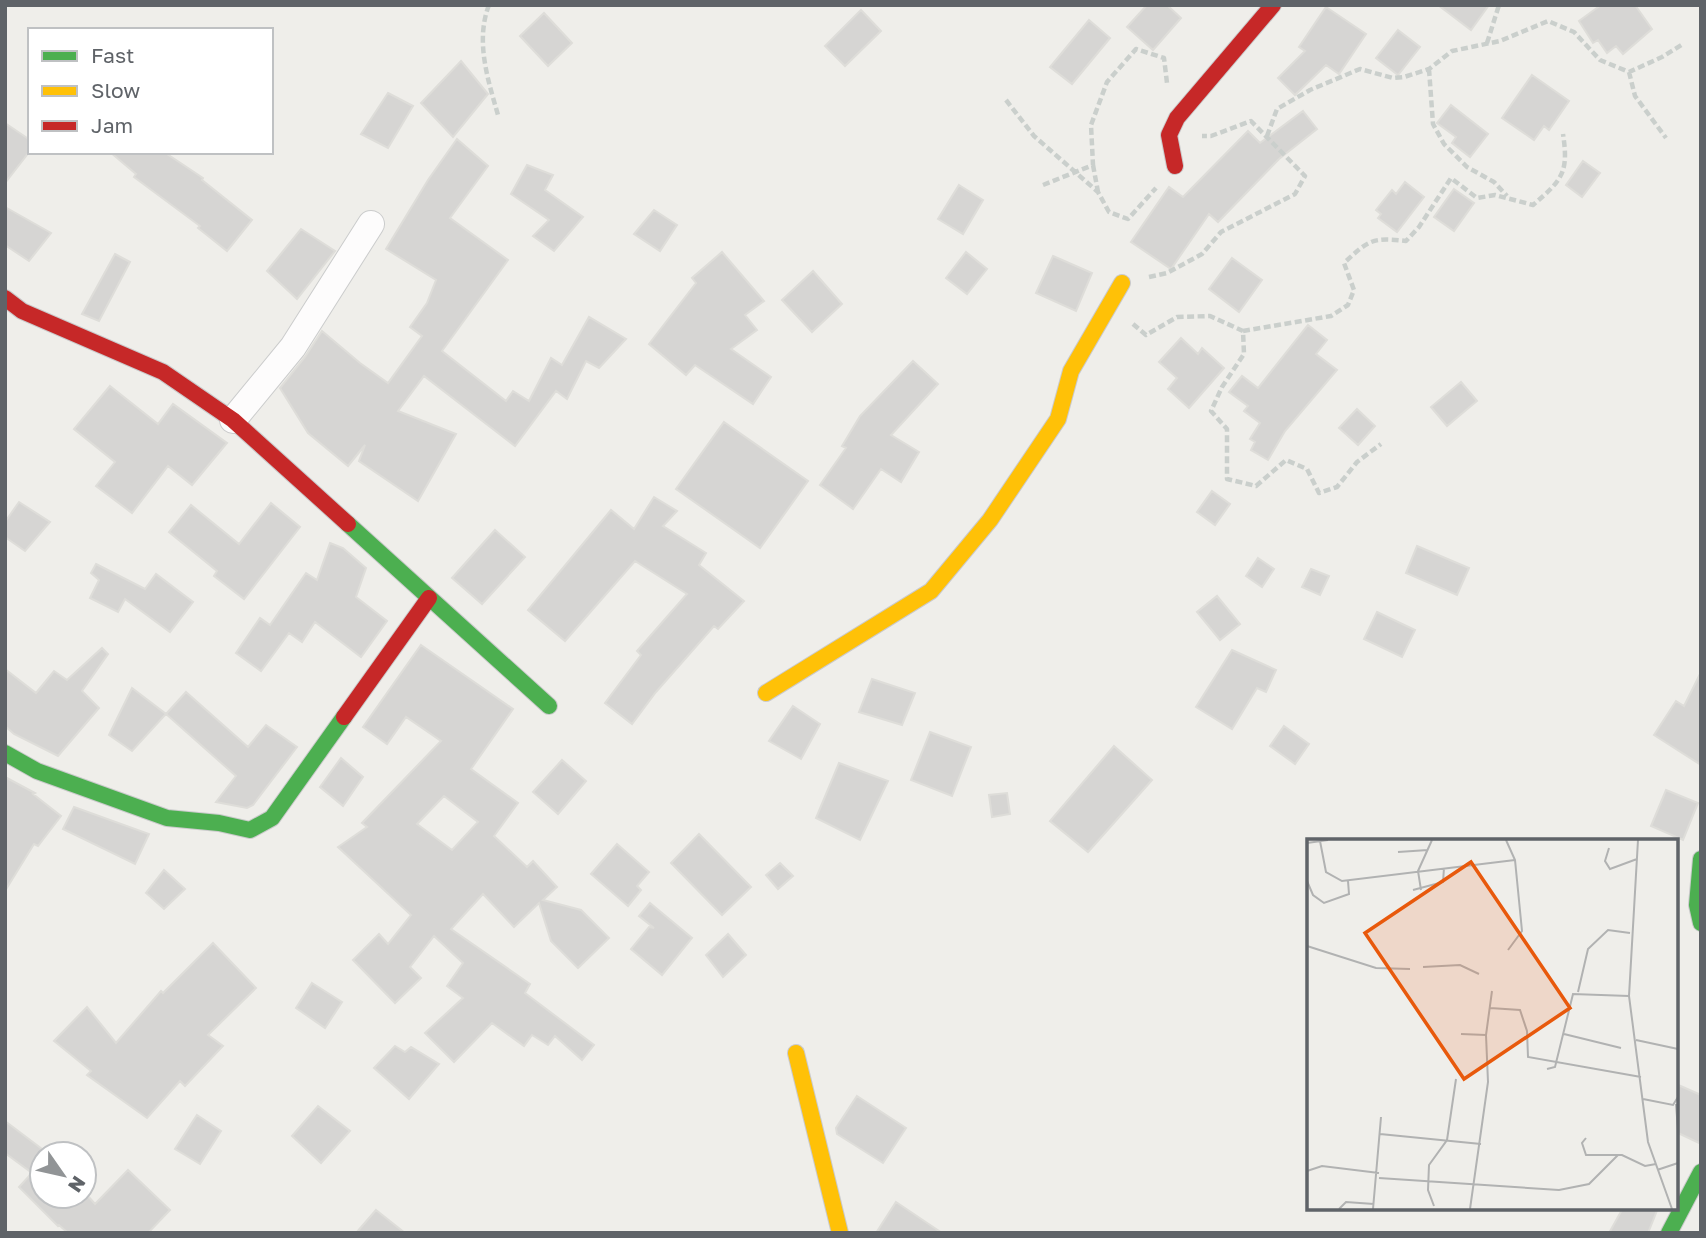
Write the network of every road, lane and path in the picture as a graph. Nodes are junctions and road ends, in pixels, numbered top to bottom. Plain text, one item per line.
1 (489, 5) edge
2 (1273, 5) edge
3 (1499, 5) edge
4 (1487, 44) junction
5 (1682, 44) dead end
6 (1429, 69) junction
7 (1629, 72) junction
8 (1006, 100) dead end
9 (498, 115) dead end
10 (1177, 118) junction
11 (1563, 134) dead end
12 (1169, 135) junction
13 (1267, 136) junction
14 (1666, 138) dead end
15 (1093, 165) junction
16 (1175, 166) joint
17 (1076, 172) junction
18 (1043, 185) dead end
19 (1098, 192) junction
20 (1507, 197) junction
21 (371, 224) dead end
22 (1122, 283) joint
23 (5, 298) edge
24 (1130, 321) dead end
25 (1243, 331) junction
26 (233, 420) junction
27 (1381, 444) dead end
28 (429, 598) junction
29 (766, 693) dead end
30 (549, 706) dead end
31 (5, 753) edge
32 (1701, 859) edge
33 (1701, 923) edge
34 (796, 1053) dead end
35 (1701, 1172) edge
36 (841, 1233) edge
37 (1669, 1233) edge

1 - 9 path
2 - 10 street
3 - 4 path
4 - 6 path
4 - 7 path
5 - 7 path
6 - 13 path
6 - 20 path
7 - 14 path
8 - 17 path
10 - 12 street
10 - 15 path
11 - 20 path
12 - 13 path
12 - 16 street
13 - 22 path
15 - 17 path
15 - 19 path
16 - 19 path
17 - 18 path
17 - 19 path
20 - 25 path
21 - 26 street
22 - 29 street
23 - 26 street
24 - 25 path
25 - 27 path
26 - 28 street
28 - 30 street
28 - 31 street
32 - 33 street
34 - 36 street
35 - 37 street

